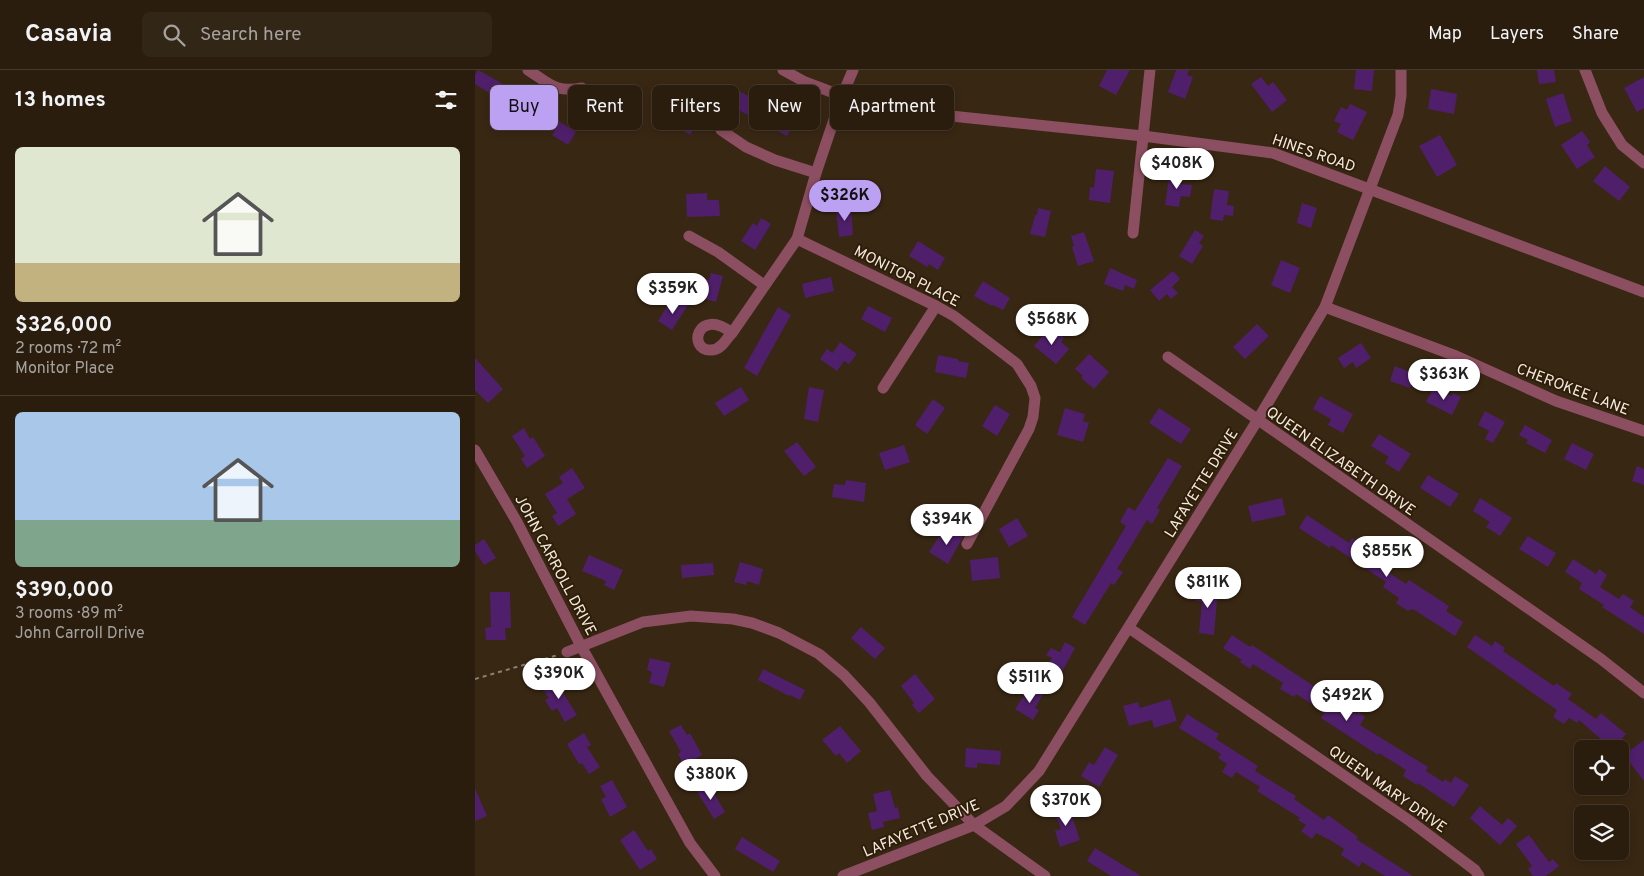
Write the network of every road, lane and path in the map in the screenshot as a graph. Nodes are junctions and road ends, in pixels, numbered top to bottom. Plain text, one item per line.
1 (528, 70) edge
2 (783, 70) edge
3 (853, 70) edge
4 (1150, 70) edge
5 (1401, 70) edge
6 (1585, 70) edge
7 (847, 85) edge
8 (568, 91) edge
9 (830, 91) edge
10 (954, 116) edge
11 (721, 130) dead end
12 (831, 130) edge
13 (1143, 136) junction
14 (1644, 163) edge
15 (816, 173) junction
16 (1369, 188) junction
17 (1133, 234) dead end
18 (689, 236) dead end
19 (797, 239) junction
20 (764, 286) junction
21 (1644, 292) edge
22 (936, 306) junction
23 (1325, 307) junction
24 (732, 332) dead end
25 (1169, 357) dead end
26 (883, 388) dead end
27 (1257, 421) junction
28 (1644, 431) edge
29 (475, 450) edge
30 (967, 544) dead end
31 (1129, 628) junction
32 (581, 646) junction
33 (567, 652) joint
34 (475, 679) edge
35 (1644, 692) edge
36 (974, 824) junction
37 (715, 876) edge
38 (843, 876) edge
39 (1045, 876) edge
40 (1479, 876) edge

1 - 8 street
2 - 9 street, HINES ROAD
3 - 7 street
4 - 13 street
5 - 16 street, LAFAYETTE DRIVE
6 - 14 street
10 - 13 street, HINES ROAD
11 - 15 street
12 - 15 street
13 - 16 street, HINES ROAD
13 - 17 street
15 - 19 street
16 - 21 street, HINES ROAD
16 - 23 street, LAFAYETTE DRIVE
18 - 20 street
19 - 20 street
19 - 22 street, MONITOR PLACE
20 - 24 street
22 - 26 street
22 - 30 street, MONITOR PLACE
23 - 27 street, LAFAYETTE DRIVE
23 - 28 street, CHEROKEE LANE
25 - 27 street, QUEEN ELIZABETH DRIVE
27 - 31 street, LAFAYETTE DRIVE
27 - 35 street, QUEEN ELIZABETH DRIVE
29 - 32 street, JOHN CARROLL DRIVE
31 - 36 street, LAFAYETTE DRIVE
31 - 40 street, QUEEN MARY DRIVE
32 - 33 street
32 - 36 street
32 - 37 street, JOHN CARROLL DRIVE
33 - 34 path
36 - 38 street, LAFAYETTE DRIVE
36 - 39 street

